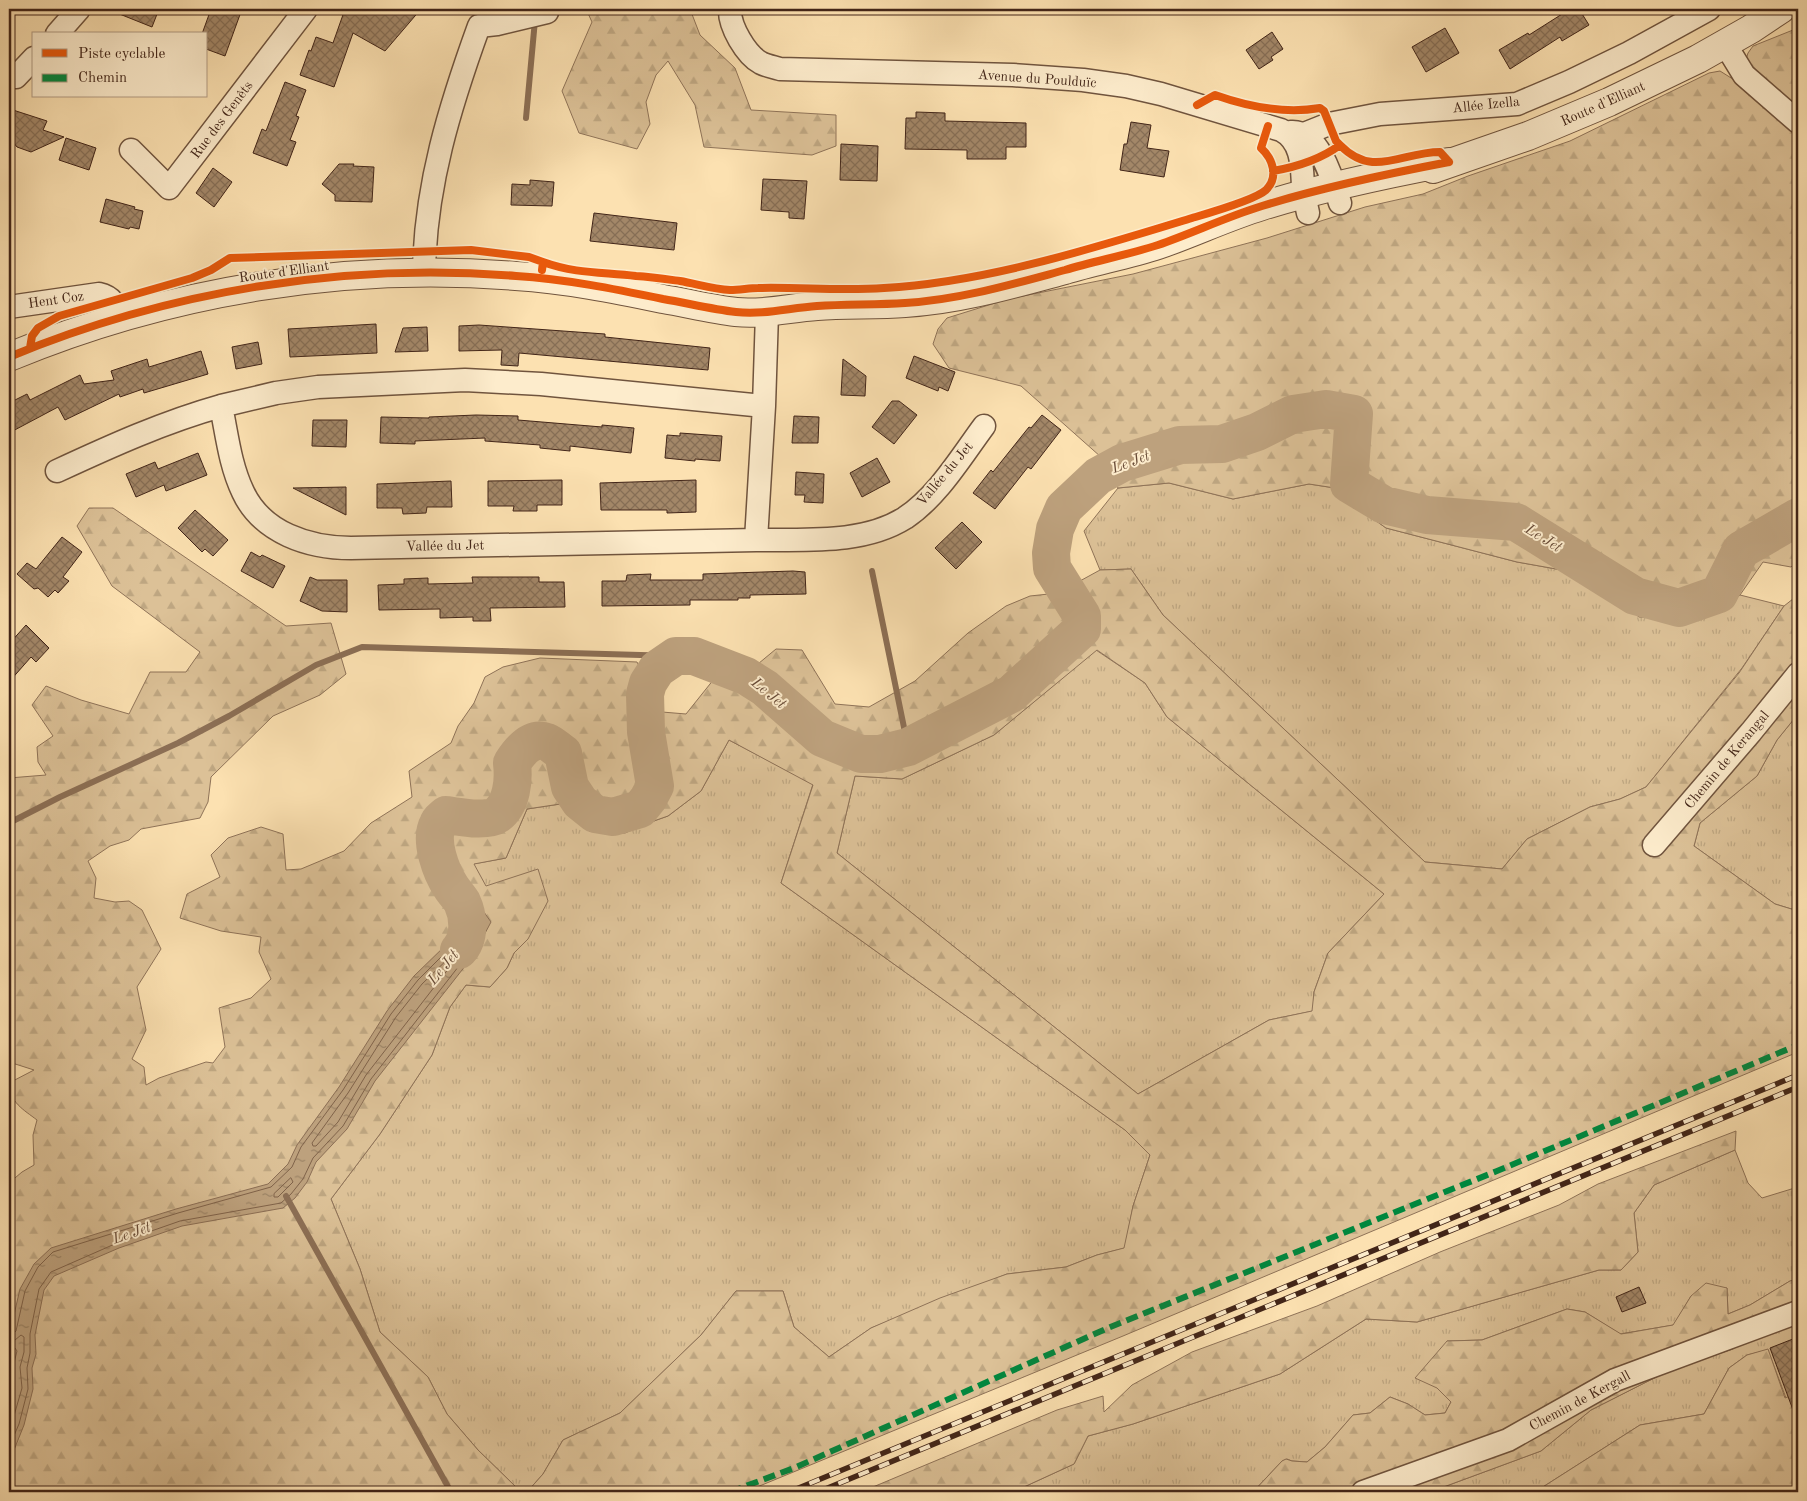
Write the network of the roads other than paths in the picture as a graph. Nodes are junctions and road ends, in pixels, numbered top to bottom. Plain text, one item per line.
1 (79, 9) edge
2 (306, 9) edge
3 (730, 9) edge
4 (1709, 9) edge
5 (1781, 9) edge
6 (547, 12) dead end
7 (1798, 14) edge
8 (1751, 29) junction
9 (59, 32) edge
10 (1725, 44) junction
11 (32, 60) edge
12 (9, 75) edge
13 (1798, 122) edge
14 (1296, 134) junction
15 (131, 150) dead end
16 (1337, 195) junction
17 (1306, 204) junction
18 (424, 273) junction
19 (9, 307) edge
20 (767, 313) junction
21 (121, 318) junction
22 (9, 357) edge
23 (221, 406) junction
24 (764, 406) junction
25 (984, 426) dead end
26 (57, 471) dead end
27 (756, 540) junction
28 (1798, 674) edge
29 (1654, 845) dead end
30 (1798, 1312) edge
31 (1363, 1492) edge

1 - 9 street
2 - 15 street, Rue des Genêts
3 - 14 street, Avenue du Poulduïc
4 - 14 street, Allée Izella
5 - 8 street, Route d'Elliant
6 - 18 street
7 - 8 street, Route d'Elliant
8 - 10 street, Route d'Elliant
10 - 13 street
10 - 16 street, Route d'Elliant
11 - 12 street
14 - 16 street
14 - 17 street
16 - 17 street, Route d'Elliant
17 - 20 street, Route d'Elliant
18 - 20 street, Route d'Elliant
18 - 21 street, Route d'Elliant
19 - 21 street, Hent Coz
20 - 24 street
21 - 22 street, Route d'Elliant
23 - 24 street
23 - 26 street
23 - 27 street, Vallée du Jet
24 - 27 street
25 - 27 street, Vallée du Jet
28 - 29 street, Chemin de Kerangal
30 - 31 street, Chemin de Kergall

